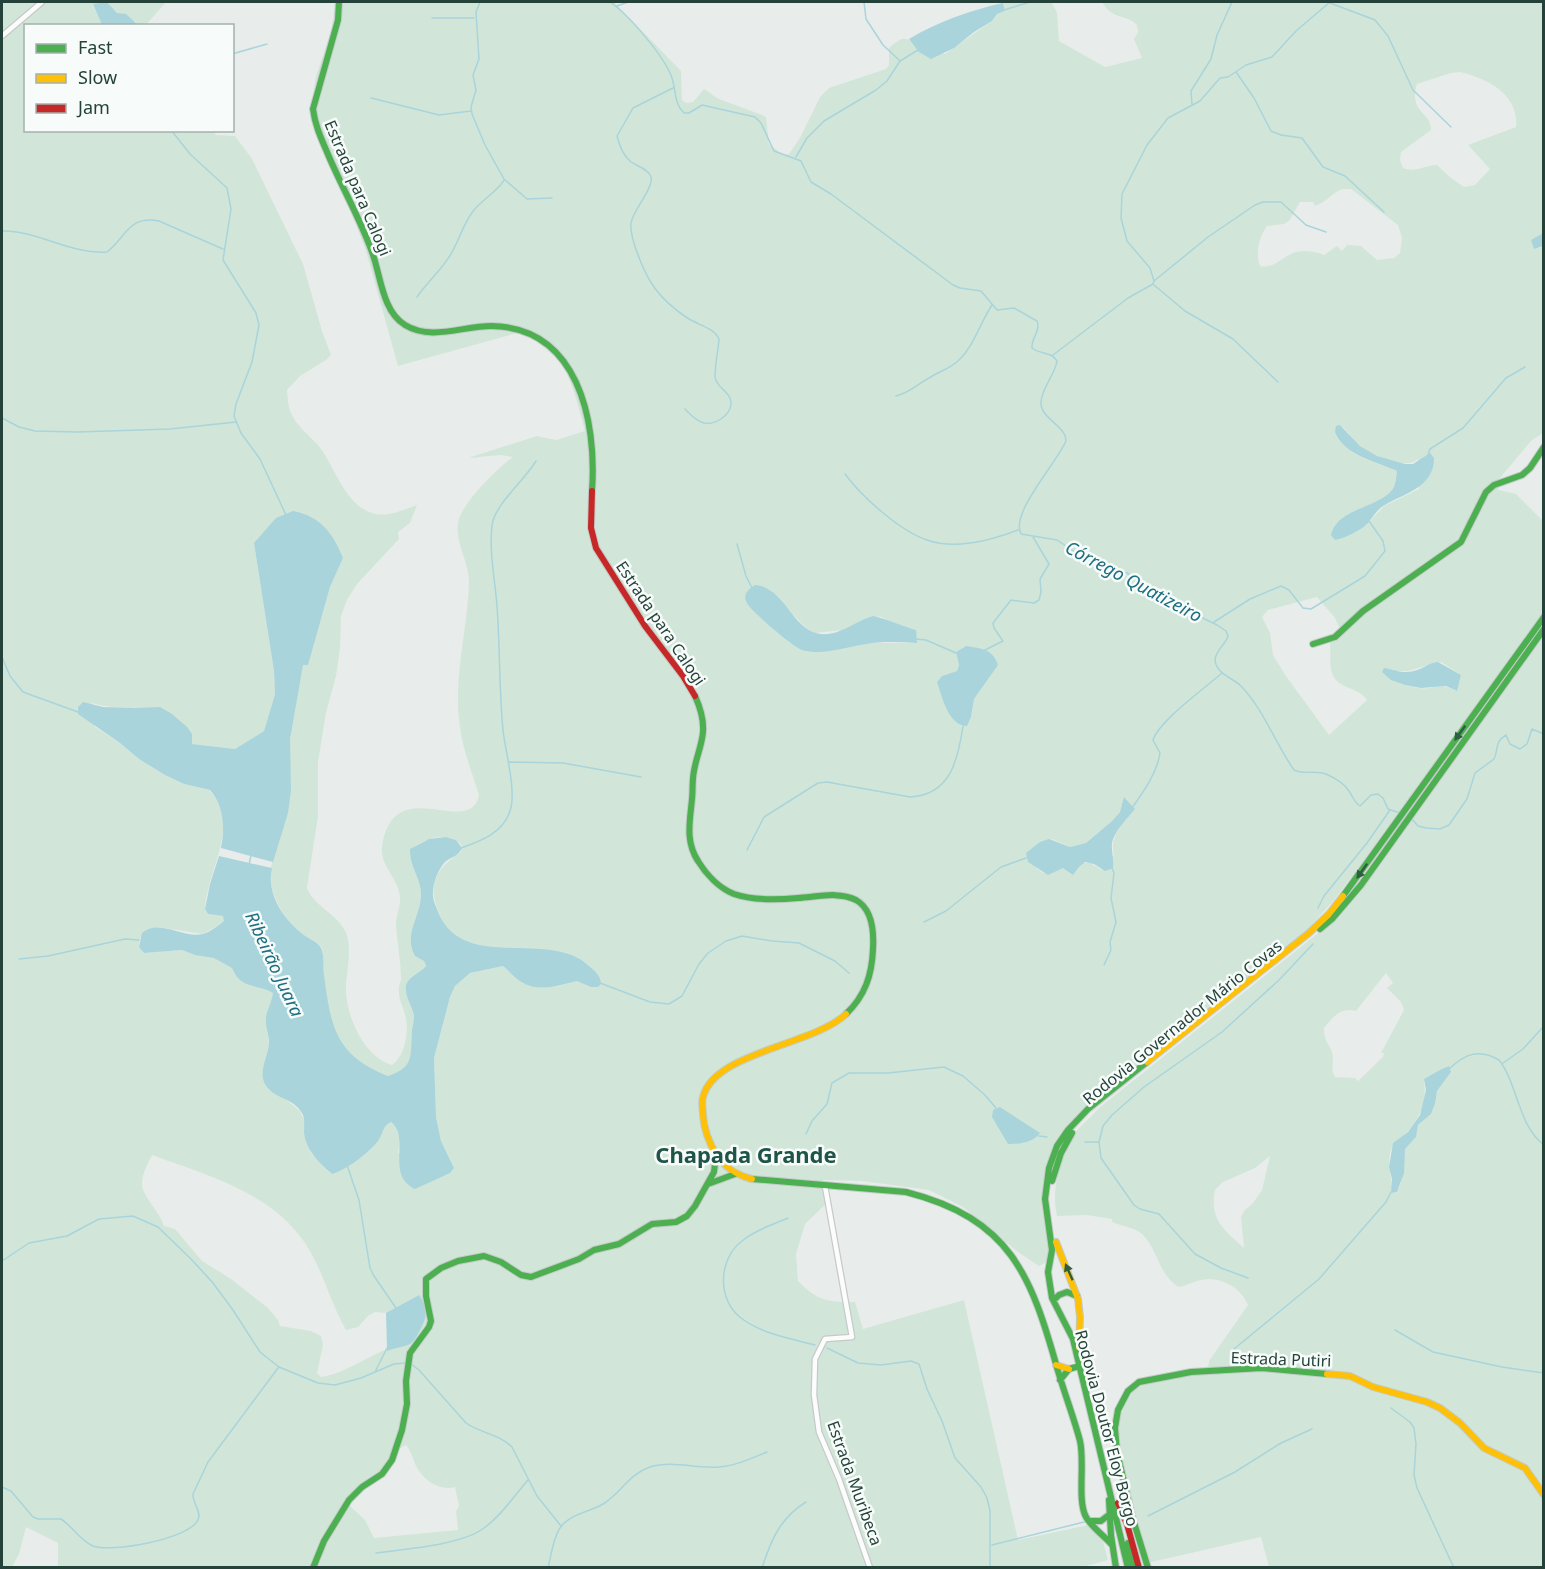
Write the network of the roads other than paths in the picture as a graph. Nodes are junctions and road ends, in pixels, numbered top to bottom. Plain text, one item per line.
1 (42, 2) edge
2 (339, 2) edge
3 (2, 36) edge
4 (1544, 447) edge
5 (1544, 617) edge
6 (1544, 629) edge
7 (1313, 644) dead end
8 (1072, 1126) joint
9 (716, 1155) junction
10 (735, 1174) junction
11 (708, 1184) junction
12 (825, 1186) junction
13 (1077, 1296) junction
14 (1054, 1300) junction
15 (1056, 1365) junction
16 (1082, 1366) junction
17 (1069, 1369) junction
18 (1060, 1380) junction
19 (1111, 1492) junction
20 (1544, 1495) edge
21 (1118, 1503) junction
22 (1110, 1514) junction
23 (1089, 1521) junction
24 (1113, 1545) junction
25 (313, 1568) edge
26 (870, 1568) edge
27 (1116, 1568) edge
28 (1128, 1568) edge
29 (1134, 1568) edge
30 (1139, 1568) edge
31 (1148, 1568) edge

1 - 3 street
2 - 9 main road, Estrada para Calogi
4 - 7 main road
5 -> 8 main road, Rodovia Governador Mário Covas
13 -> 6 main road, Rodovia Governador Mário Covas
8 - 14 main road, Rodovia Doutor Eloy Borgo
9 - 10 main road, Estrada para Calogi
9 - 11 main road
10 - 11 main road
10 - 12 main road
11 - 25 main road
12 - 15 main road
12 - 26 street, Estrada Muribeca
13 - 14 main road
13 - 16 main road, Rodovia Governador Mário Covas
14 - 16 main road, Rodovia Doutor Eloy Borgo
15 - 17 main road
15 - 18 main road
16 - 17 main road
16 - 19 main road, Rodovia Doutor Eloy Borgo
16 - 21 main road, Rodovia Governador Mário Covas
17 - 18 main road
18 - 23 main road
19 - 22 main road
19 - 28 main road, Rodovia Doutor Eloy Borgo
20 - 31 main road, Estrada Putiri
21 - 29 main road, Rodovia Governador Mário Covas
21 - 30 main road, Rodovia Governador Mário Covas
22 - 23 main road
22 - 24 main road
23 - 24 main road
24 - 27 main road

